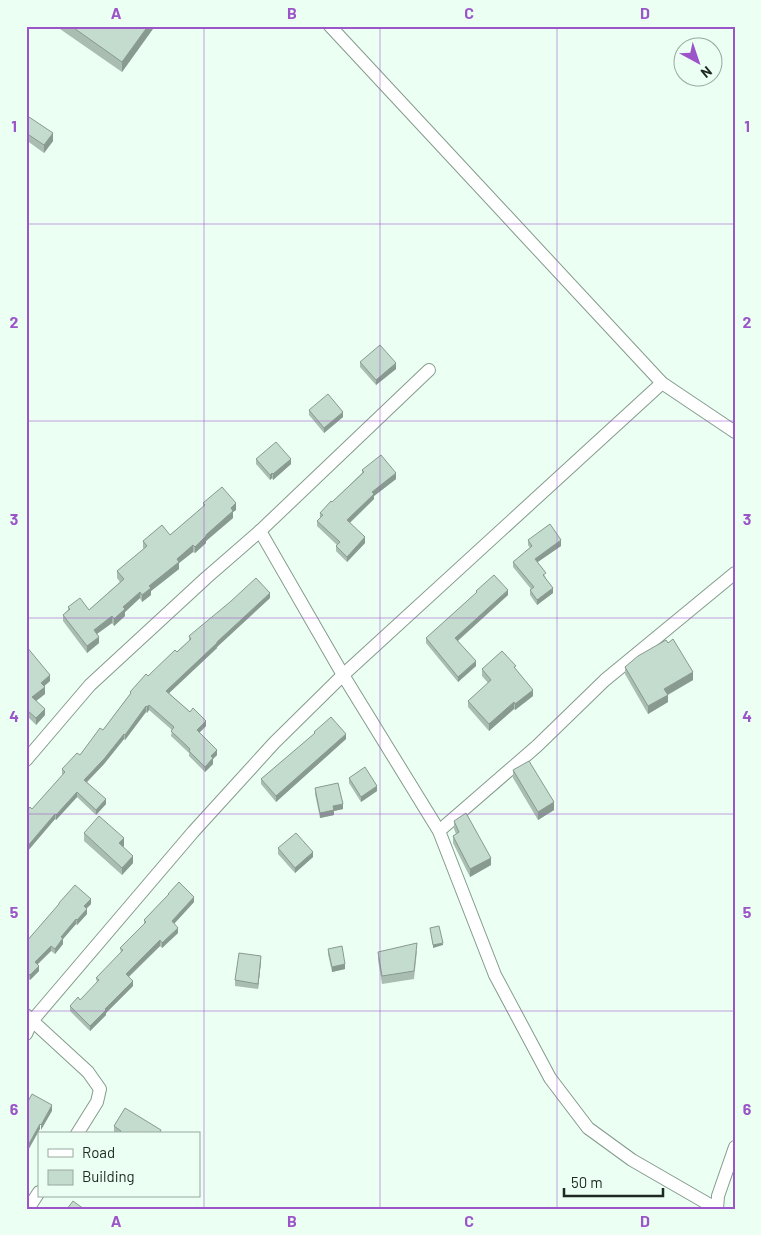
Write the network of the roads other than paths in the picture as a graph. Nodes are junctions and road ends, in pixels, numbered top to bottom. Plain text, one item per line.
1 (330, 26) edge
2 (429, 370) dead end
3 (662, 383) junction
4 (735, 432) edge
5 (260, 531) junction
6 (735, 573) edge
7 (343, 675) junction
8 (26, 760) edge
9 (439, 831) junction
10 (29, 1018) edge
11 (26, 1034) edge
12 (77, 1132) edge
13 (735, 1146) edge
14 (38, 1194) edge
15 (28, 1209) edge
16 (717, 1209) edge

1 - 3 street
2 - 5 street
3 - 4 street
3 - 7 street
5 - 7 street
5 - 8 street
6 - 9 street
7 - 9 street
7 - 10 street
9 - 16 street
10 - 11 street
10 - 12 street
13 - 16 street
14 - 15 street

